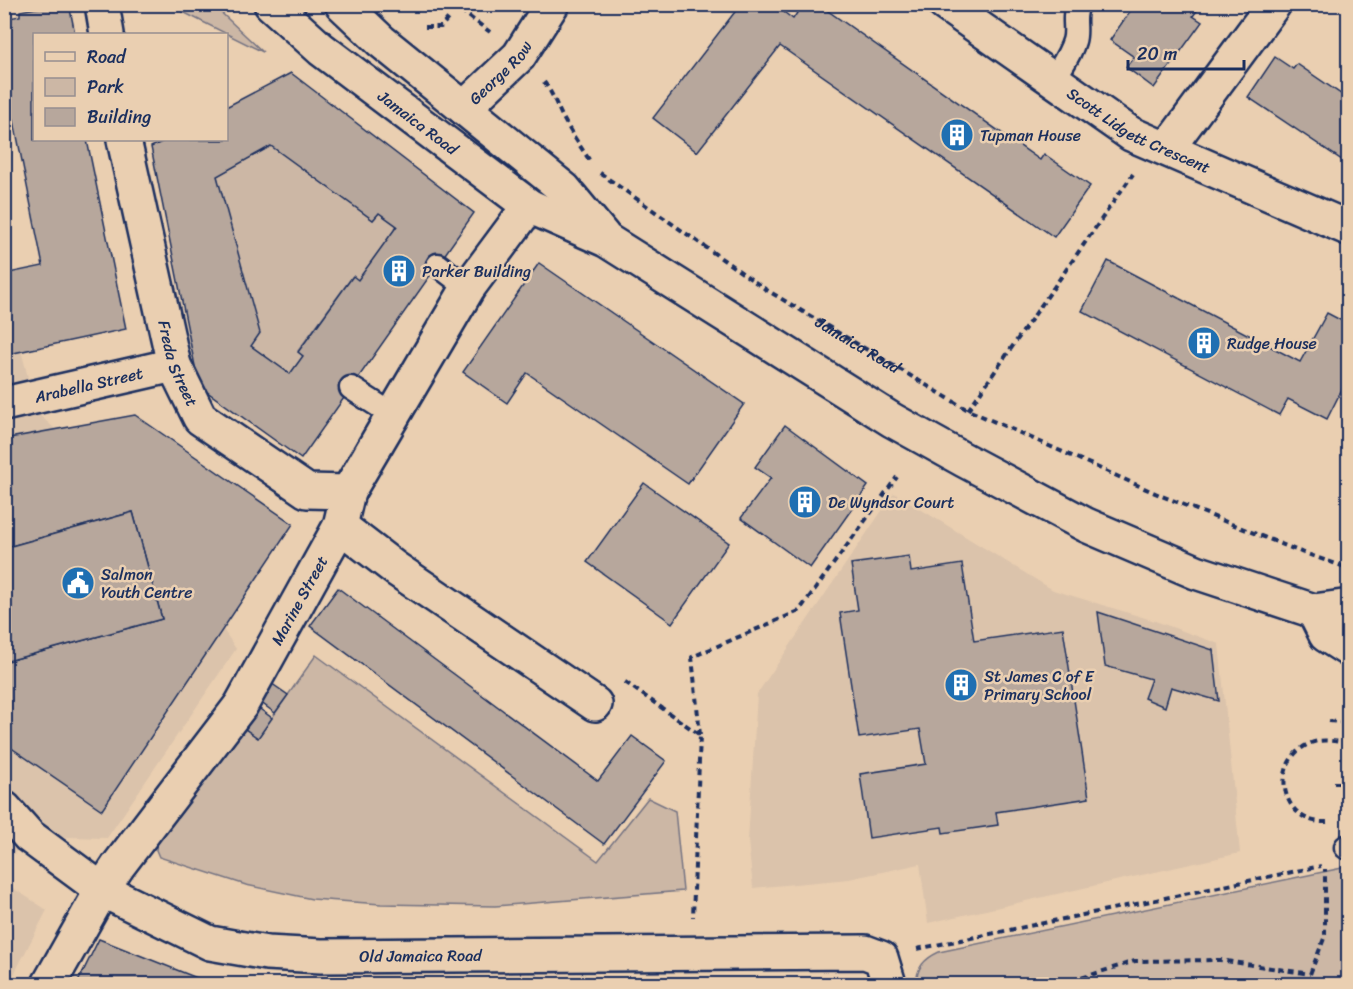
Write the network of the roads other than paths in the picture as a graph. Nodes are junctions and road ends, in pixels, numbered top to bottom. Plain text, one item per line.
1 (102, 4) edge
2 (271, 4) edge
3 (342, 4) edge
4 (552, 4) edge
5 (945, 4) edge
6 (1079, 4) edge
7 (1274, 4) edge
8 (107, 33) edge
9 (1054, 79) junction
10 (464, 108) junction
11 (124, 141) edge
12 (1161, 146) junction
13 (528, 206) junction
14 (1348, 228) edge
15 (606, 240) junction
16 (438, 265) dead end
17 (468, 288) junction
18 (174, 365) junction
19 (351, 388) dead end
20 (4, 404) edge
21 (393, 415) junction
22 (348, 492) junction
23 (340, 526) junction
24 (1348, 609) edge
25 (1314, 611) junction
26 (1348, 649) edge
27 (595, 704) dead end
28 (4, 808) edge
29 (102, 890) junction
30 (454, 970) edge
31 (885, 971) edge
32 (49, 984) edge

1 - 8 street
2 - 13 street, Jamaica Road
3 - 10 street, Jamaica Road
4 - 10 street, George Row
5 - 9 street, Scott Lidgett Crescent
6 - 9 lane
7 - 12 street
9 - 12 street, Scott Lidgett Crescent
10 - 15 street, Jamaica Road
11 - 18 street, Freda Street
12 - 14 street, Scott Lidgett Crescent
13 - 15 street, Jamaica Road
13 - 17 street, Marine Street
15 - 25 street, Jamaica Road
16 - 17 lane
17 - 21 street, Marine Street
18 - 20 street, Arabella Street
18 - 22 street, Freda Street
19 - 21 lane
21 - 22 street, Marine Street
22 - 23 street, Marine Street
23 - 27 street
23 - 29 street, Marine Street
24 - 25 street, Jamaica Road
25 - 26 street
28 - 29 street, Old Jamaica Road
29 - 30 street, Old Jamaica Road
29 - 32 street, Marine Street
30 - 31 street, Old Jamaica Road

